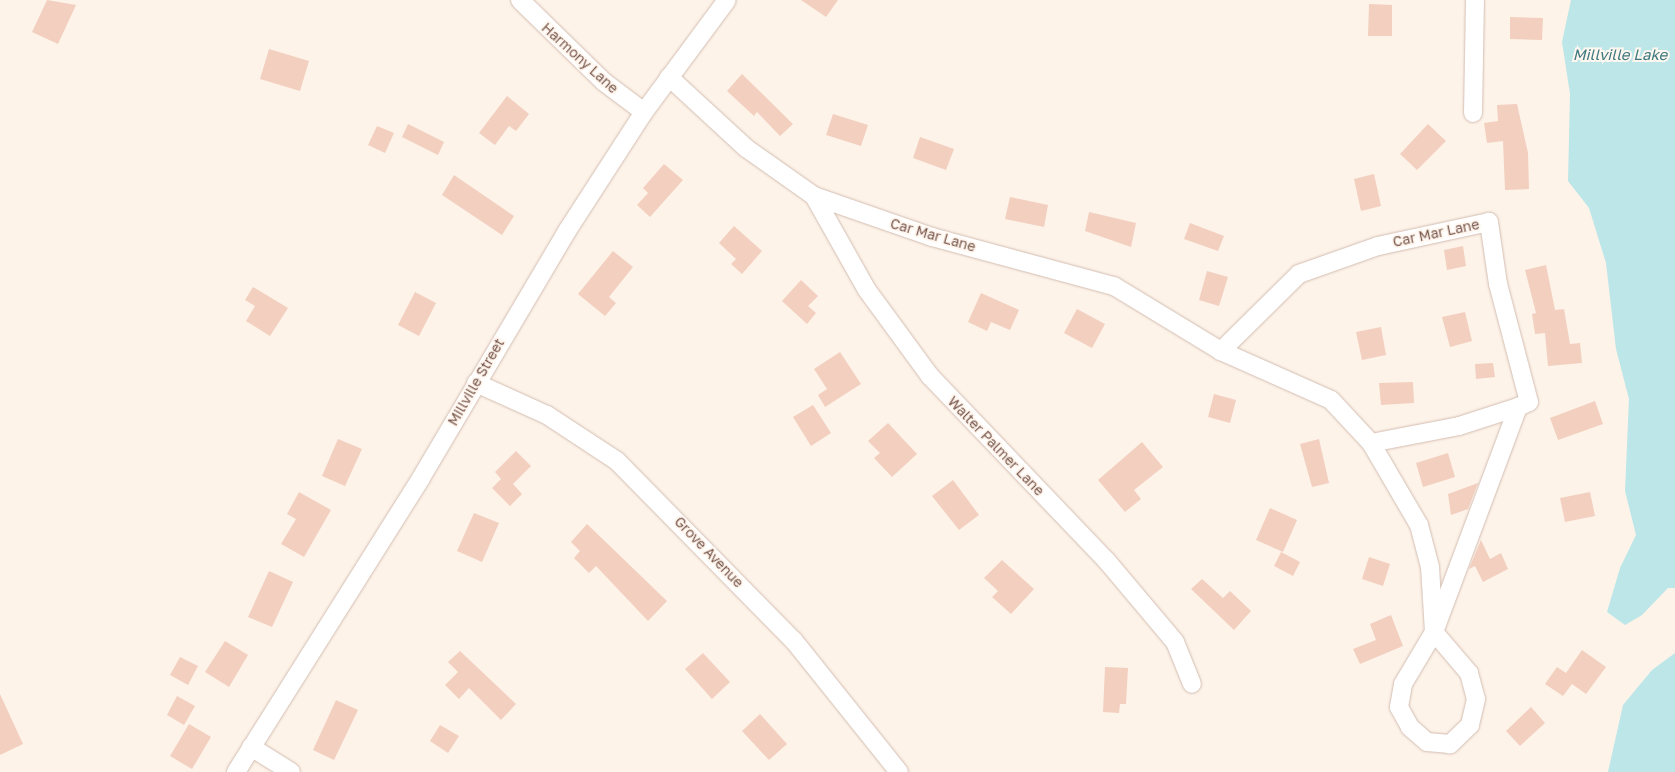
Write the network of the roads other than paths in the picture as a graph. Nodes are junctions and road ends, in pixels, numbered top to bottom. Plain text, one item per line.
1 (520, 0) edge
2 (727, 0) edge
3 (1475, 0) edge
4 (669, 77) junction
5 (644, 112) junction
6 (1473, 113) dead end
7 (814, 196) junction
8 (1221, 351) junction
9 (476, 383) junction
10 (1518, 407) junction
11 (1371, 443) junction
12 (1434, 632) junction
13 (1192, 684) dead end
14 (252, 748) junction
15 (236, 772) edge
16 (291, 772) edge
17 (899, 772) edge

1 - 5 street, Harmony Lane
2 - 4 street, Millville Street
3 - 6 street
4 - 5 street, Millville Street
4 - 7 street, Car Mar Lane
5 - 9 street, Millville Street
7 - 8 street, Car Mar Lane
7 - 13 street, Walter Palmer Lane
8 - 10 street, Car Mar Lane
8 - 11 street, Car Mar Lane
9 - 14 street, Millville Street
9 - 17 street, Grove Avenue
10 - 11 street
10 - 12 street, Car Mar Lane
11 - 12 street, Car Mar Lane
12 - 12 street, Car Mar Lane
14 - 15 street, Millville Street
14 - 16 street

